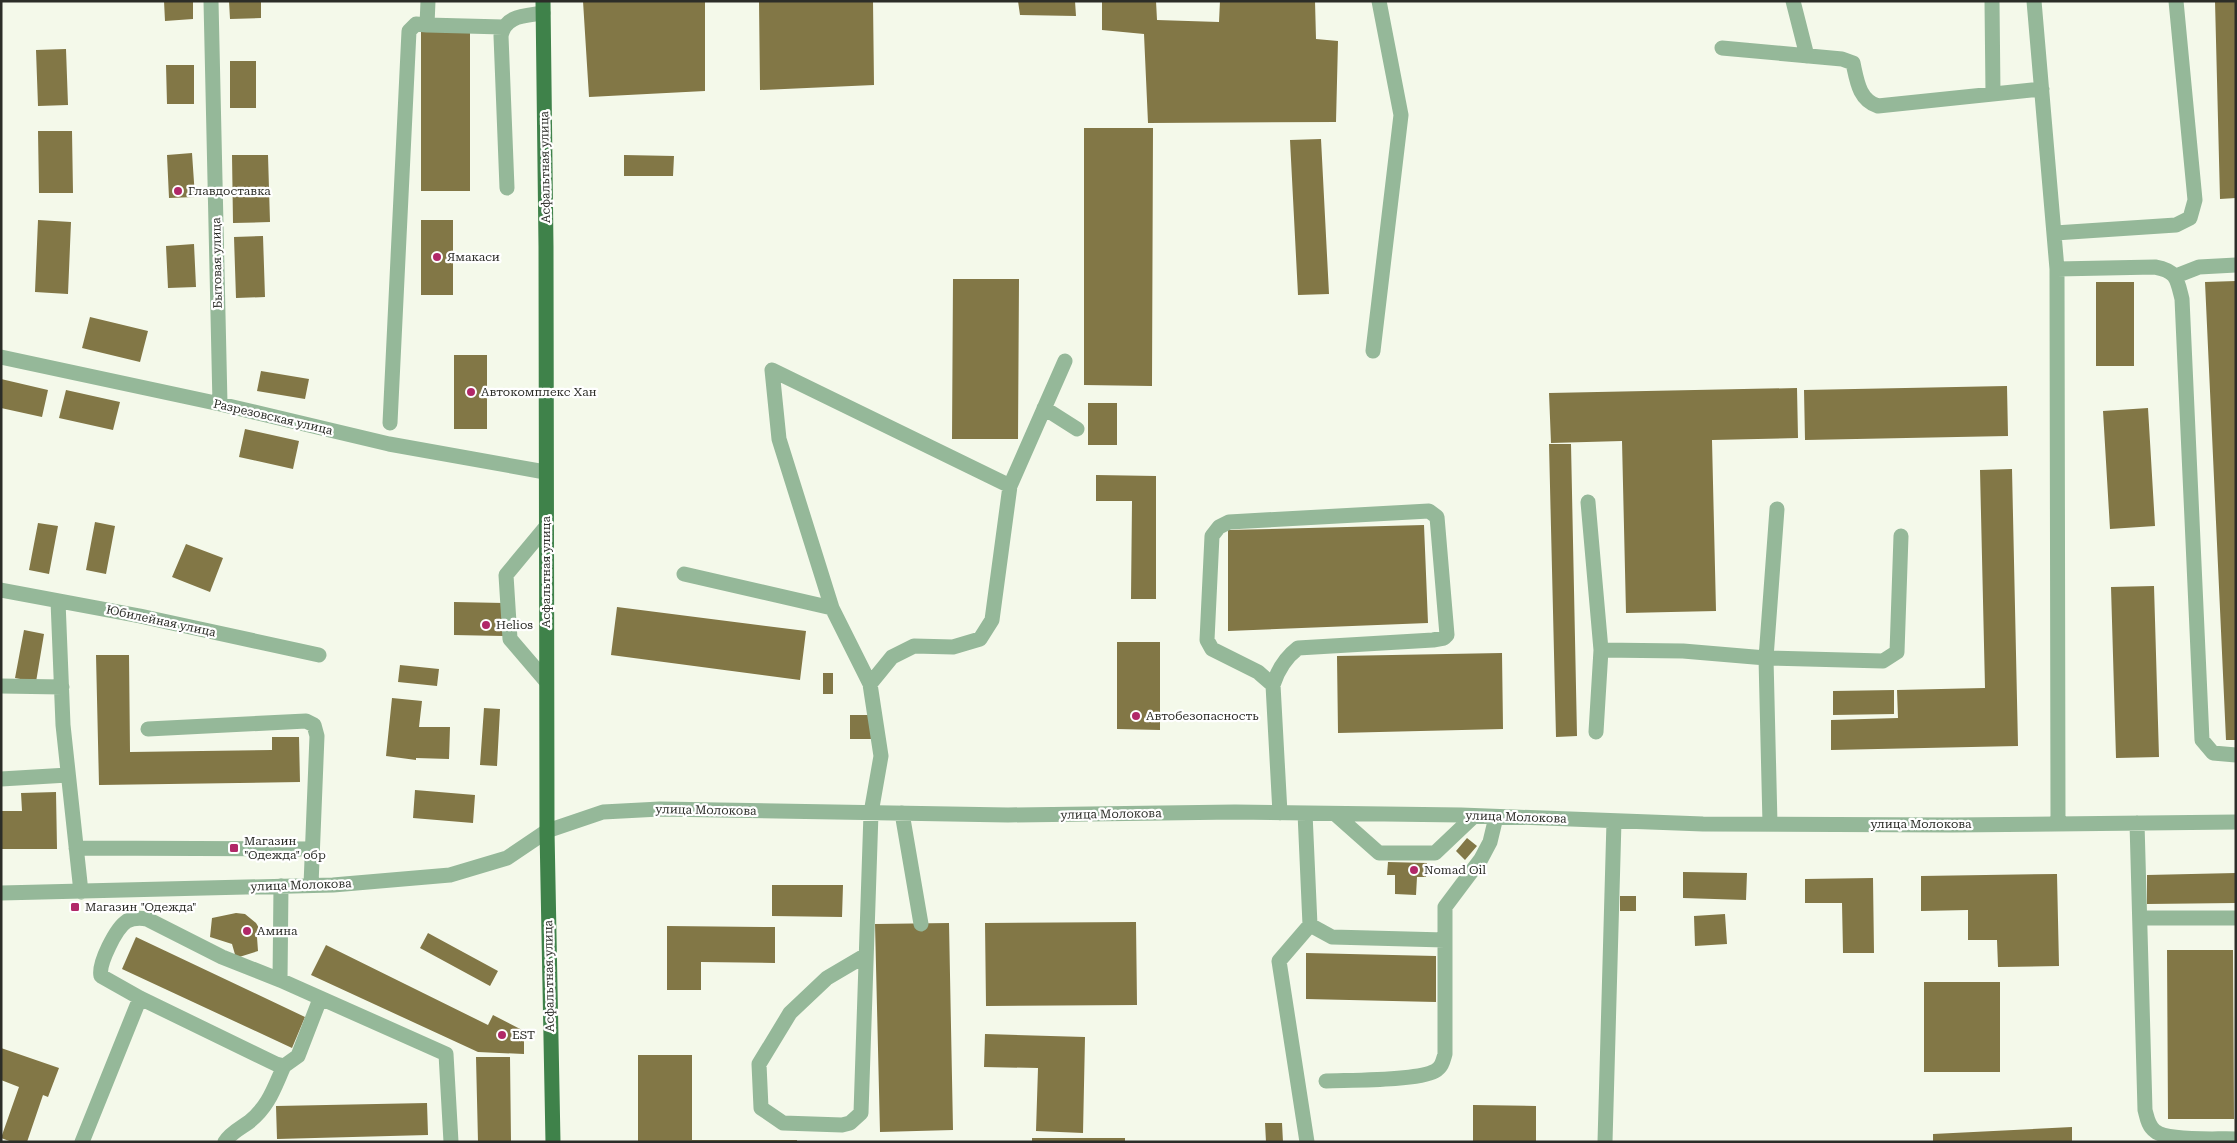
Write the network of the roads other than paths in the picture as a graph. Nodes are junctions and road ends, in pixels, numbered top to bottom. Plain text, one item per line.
1 (211, 1) edge
2 (428, 1) edge
3 (1379, 1) edge
4 (1793, 1) edge
5 (1992, 1) edge
6 (2034, 1) edge
7 (2176, 1) edge
8 (543, 7) edge
9 (427, 25) junction
10 (503, 27) junction
11 (1722, 48) dead end
12 (1807, 56) junction
13 (2042, 89) junction
14 (1993, 94) junction
15 (507, 188) dead end
16 (2055, 233) junction
17 (2236, 265) edge
18 (2057, 269) junction
19 (2176, 276) junction
20 (1373, 351) dead end
21 (1, 357) edge
22 (1065, 361) dead end
23 (220, 404) junction
24 (1044, 408) junction
25 (390, 423) dead end
26 (1077, 429) dead end
27 (545, 472) junction
28 (1010, 486) junction
29 (1588, 502) dead end
30 (1777, 509) dead end
31 (545, 528) junction
32 (1901, 536) dead end
33 (684, 574) dead end
34 (1, 590) edge
35 (58, 601) junction
36 (832, 608) junction
37 (1601, 650) junction
38 (319, 655) dead end
39 (1766, 658) junction
40 (546, 681) junction
41 (870, 684) junction
42 (1273, 684) junction
43 (1, 686) edge
44 (62, 687) junction
45 (148, 729) dead end
46 (1596, 732) dead end
47 (2236, 755) edge
48 (68, 775) junction
49 (1, 779) edge
50 (871, 812) junction
51 (902, 813) junction
52 (1280, 813) junction
53 (1305, 813) junction
54 (1335, 814) junction
55 (1474, 816) junction
56 (1496, 817) junction
57 (1614, 821) junction
58 (2236, 822) edge
59 (2137, 823) junction
60 (1770, 824) junction
61 (2058, 824) junction
62 (547, 831) junction
63 (76, 848) junction
64 (312, 849) junction
65 (311, 885) junction
66 (281, 886) junction
67 (81, 892) junction
68 (1, 893) edge
69 (2141, 918) junction
70 (2236, 918) edge
71 (920, 924) dead end
72 (1310, 925) junction
73 (1445, 940) junction
74 (866, 955) junction
75 (280, 980) junction
76 (140, 998) junction
77 (320, 999) junction
78 (284, 1066) junction
79 (1326, 1081) dead end
80 (2236, 1139) edge
81 (82, 1142) edge
82 (225, 1142) edge
83 (451, 1142) edge
84 (552, 1142) edge
85 (1307, 1142) edge
86 (1605, 1142) edge

1 - 23 street, Бытовая улица
2 - 9 street
3 - 20 street
4 - 12 street
5 - 14 street
6 - 13 street
7 - 16 street
8 - 10 street
8 - 27 main road, Асфальтная улица
9 - 10 street
9 - 25 street
10 - 15 street
11 - 12 street
12 - 14 street
13 - 14 street
13 - 16 street
16 - 18 street
17 - 19 street
18 - 19 street
18 - 61 street
19 - 47 street
21 - 23 street, Разрезовская улица
22 - 24 street
23 - 27 street, Разрезовская улица
24 - 26 street
24 - 28 street
27 - 31 main road, Асфальтная улица
28 - 36 street
28 - 41 street
29 - 37 street
30 - 39 street
31 - 40 main road, Асфальтная улица
31 - 40 street
32 - 39 street
33 - 36 street
34 - 35 street, Юбилейная улица
35 - 38 street, Юбилейная улица
35 - 44 street
36 - 41 street
37 - 39 street
37 - 46 street
39 - 60 street
40 - 62 main road, Асфальтная улица
41 - 50 street
42 - 42 street
42 - 52 street
43 - 44 street
44 - 48 street
45 - 64 street
48 - 49 street
48 - 63 street
50 - 51 street, улица Молокова
50 - 62 street, улица Молокова
50 - 74 street
51 - 52 street, улица Молокова
51 - 71 street
52 - 53 street, улица Молокова
53 - 54 street, улица Молокова
53 - 72 street
54 - 55 street, улица Молокова
54 - 55 street
55 - 56 street, улица Молокова
56 - 57 street, улица Молокова
56 - 73 street
57 - 60 street, улица Молокова
57 - 86 street
58 - 59 street, улица Молокова
59 - 61 street, улица Молокова
59 - 69 street
60 - 61 street, улица Молокова
62 - 65 street, улица Молокова
62 - 84 main road, Асфальтная улица
63 - 64 street
63 - 67 street
64 - 65 street
65 - 66 street, улица Молокова
66 - 67 street, улица Молокова
66 - 75 street
67 - 68 street, улица Молокова
69 - 70 street
69 - 80 street
72 - 73 street
72 - 85 street
73 - 79 street
74 - 74 street
75 - 76 street
75 - 77 street
76 - 78 street
76 - 81 street
77 - 78 street
77 - 83 street
78 - 82 street

